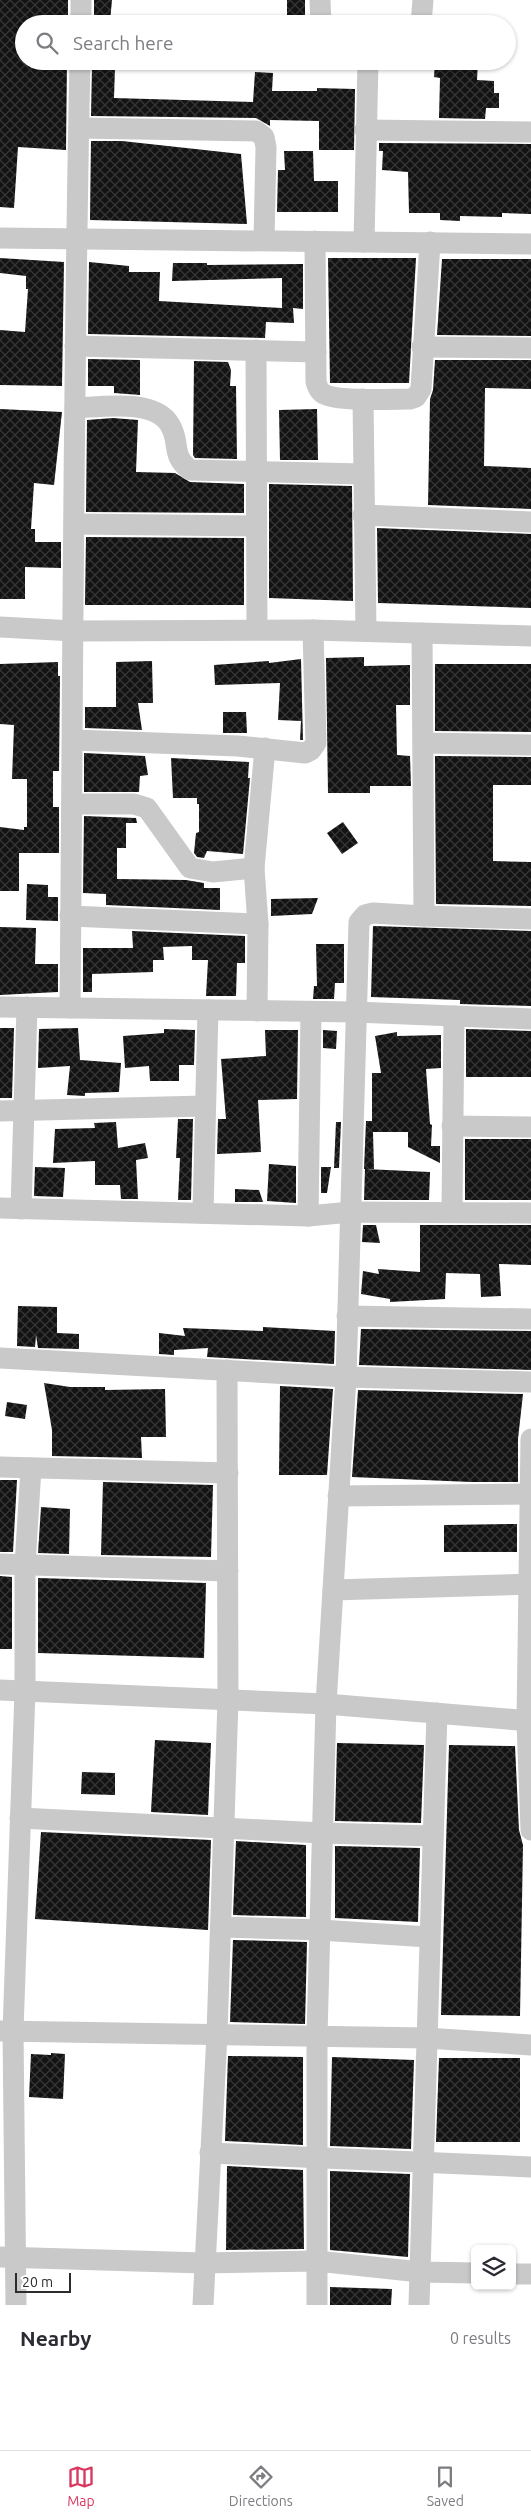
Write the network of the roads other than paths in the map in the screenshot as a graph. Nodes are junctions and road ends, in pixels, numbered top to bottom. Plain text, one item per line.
1 (81, 0) edge
2 (320, 0) edge
3 (423, 0) edge
4 (81, 15) edge
5 (321, 15) edge
6 (422, 15) edge
7 (80, 70) edge
8 (368, 70) edge
9 (78, 128) junction
10 (365, 130) junction
11 (531, 132) edge
12 (0, 238) edge
13 (75, 238) junction
14 (264, 240) junction
15 (316, 241) junction
16 (364, 242) junction
17 (430, 242) junction
18 (531, 244) edge
19 (75, 346) junction
20 (422, 347) junction
21 (531, 348) edge
22 (256, 350) junction
23 (316, 352) junction
24 (363, 399) junction
25 (75, 408) junction
26 (256, 470) junction
27 (363, 474) junction
28 (363, 516) junction
29 (531, 522) edge
30 (74, 524) junction
31 (256, 526) junction
32 (0, 627) edge
33 (257, 630) junction
34 (313, 630) junction
35 (74, 631) junction
36 (366, 631) junction
37 (422, 633) junction
38 (531, 636) edge
39 (73, 740) junction
40 (423, 743) junction
41 (531, 745) edge
42 (265, 748) junction
43 (72, 804) junction
44 (254, 868) junction
45 (70, 916) junction
46 (424, 916) junction
47 (531, 919) edge
48 (258, 924) junction
49 (0, 1007) edge
50 (27, 1007) junction
51 (70, 1008) junction
52 (208, 1010) junction
53 (256, 1011) junction
54 (311, 1012) junction
55 (355, 1012) junction
56 (454, 1016) junction
57 (531, 1019) edge
58 (205, 1106) junction
59 (0, 1111) edge
60 (24, 1112) junction
61 (452, 1126) junction
62 (531, 1127) edge
63 (0, 1208) edge
64 (21, 1209) junction
65 (452, 1211) junction
66 (351, 1212) junction
67 (203, 1213) junction
68 (531, 1213) edge
69 (308, 1216) junction
70 (347, 1316) junction
71 (531, 1319) edge
72 (0, 1358) edge
73 (227, 1370) junction
74 (346, 1377) junction
75 (531, 1382) edge
76 (531, 1439) edge
77 (0, 1467) edge
78 (31, 1468) junction
79 (228, 1473) junction
80 (530, 1494) edge
81 (338, 1496) junction
82 (0, 1564) edge
83 (25, 1565) junction
84 (228, 1571) junction
85 (530, 1584) edge
86 (333, 1590) junction
87 (0, 1690) edge
88 (25, 1691) junction
89 (228, 1700) junction
90 (326, 1704) junction
91 (437, 1713) junction
92 (529, 1721) edge
93 (20, 1818) junction
94 (224, 1828) junction
95 (531, 1830) edge
96 (322, 1833) junction
97 (432, 1836) junction
98 (221, 1927) junction
99 (320, 1930) junction
100 (429, 1937) junction
101 (7, 2031) edge
102 (217, 2034) junction
103 (317, 2036) junction
104 (426, 2038) junction
105 (531, 2045) edge
106 (210, 2153) junction
107 (317, 2156) junction
108 (422, 2160) junction
109 (531, 2167) edge
110 (8, 2257) edge
111 (317, 2261) junction
112 (204, 2263) junction
113 (420, 2272) junction
114 (471, 2273) edge
115 (516, 2274) edge
116 (531, 2274) edge
117 (16, 2305) edge
118 (202, 2305) edge
119 (317, 2305) edge
120 (418, 2305) edge

1 - 4 street
2 - 5 street
3 - 6 street
7 - 9 street
8 - 10 street
9 - 13 street
9 - 14 street
10 - 11 street
10 - 16 street
12 - 13 street
13 - 14 street
13 - 19 street
14 - 15 street
15 - 16 street
15 - 23 street
16 - 17 street
17 - 18 street
17 - 20 street
19 - 22 street
19 - 25 street
20 - 21 street
20 - 24 street
22 - 23 street
22 - 26 street
23 - 24 street
24 - 27 street
25 - 26 street
25 - 30 street
26 - 27 street
26 - 31 street
27 - 28 street
28 - 29 street
28 - 36 street
30 - 31 street
30 - 35 street
31 - 33 street
32 - 35 street
33 - 34 street
33 - 35 street
34 - 36 street
34 - 42 street
35 - 39 street
36 - 37 street
37 - 38 street
37 - 40 street
39 - 42 street
39 - 43 street
40 - 41 street
40 - 46 street
42 - 44 street
43 - 44 street
43 - 45 street
44 - 48 street
45 - 48 street
45 - 51 street
46 - 47 street
46 - 55 street
48 - 53 street
49 - 50 street
50 - 51 street
50 - 60 street
51 - 52 street
52 - 53 street
52 - 58 street
53 - 54 street
54 - 55 street
54 - 69 street
55 - 56 street
55 - 66 street
56 - 57 street
56 - 61 street
58 - 60 street
58 - 67 street
59 - 60 street
60 - 64 street
61 - 62 street
61 - 65 street
63 - 64 street
64 - 67 street
65 - 66 street
65 - 68 street
66 - 69 street
66 - 70 street
67 - 69 street
70 - 71 street
70 - 74 street
72 - 73 street
73 - 74 street
73 - 79 street
74 - 75 street
74 - 81 street
76 - 80 street
77 - 78 street
78 - 79 street
78 - 83 street
79 - 84 street
80 - 81 street
80 - 85 street
81 - 86 street
82 - 83 street
83 - 84 street
83 - 88 street
84 - 89 street
85 - 86 street
85 - 92 street
86 - 90 street
87 - 88 street
88 - 89 street
88 - 93 street
89 - 90 street
89 - 94 street
90 - 91 street
90 - 96 street
91 - 92 street
91 - 97 street
92 - 95 street
93 - 94 street
93 - 101 street
94 - 96 street
94 - 98 street
96 - 97 street
96 - 99 street
97 - 100 street
98 - 99 street
98 - 102 street
99 - 100 street
99 - 103 street
100 - 104 street
101 - 102 street
101 - 110 street
102 - 103 street
102 - 106 street
103 - 104 street
103 - 107 street
104 - 105 street
104 - 108 street
106 - 107 street
106 - 112 street
107 - 108 street
107 - 111 street
108 - 109 street
108 - 113 street
110 - 112 street
110 - 117 street
111 - 112 street
111 - 113 street
111 - 119 street
112 - 118 street
113 - 114 street
113 - 120 street
115 - 116 street

